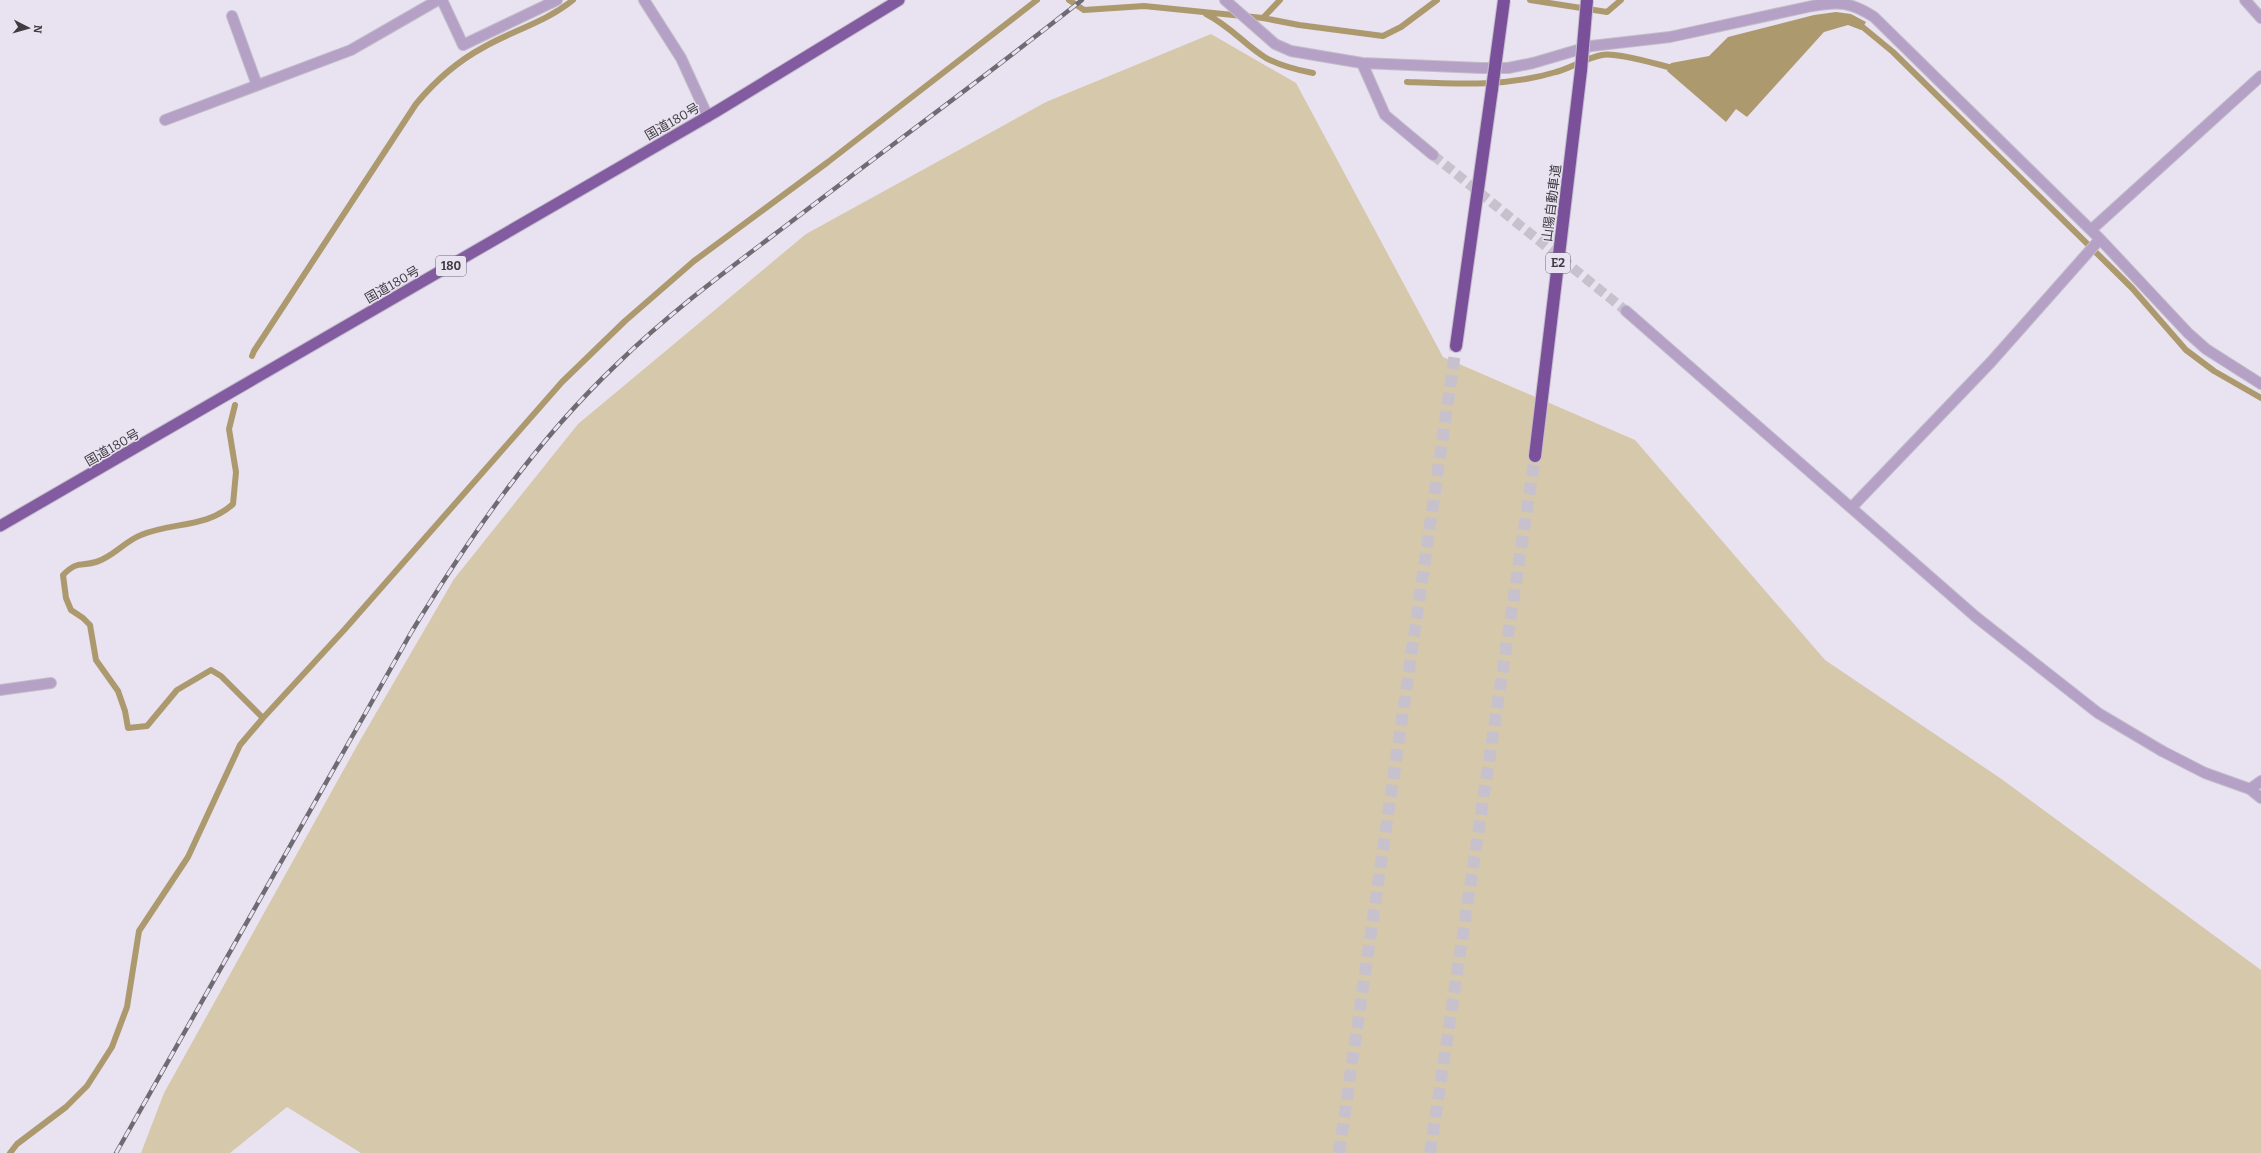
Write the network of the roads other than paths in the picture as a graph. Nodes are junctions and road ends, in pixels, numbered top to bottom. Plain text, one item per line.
1 (438, 0) edge
2 (442, 0) edge
3 (557, 0) edge
4 (644, 0) edge
5 (899, 0) edge
6 (1225, 0) edge
7 (1504, 0) edge
8 (1587, 0) edge
9 (2245, 0) edge
10 (232, 16) dead end
11 (2261, 18) edge
12 (1362, 63) junction
13 (2261, 76) edge
14 (257, 85) junction
15 (708, 117) junction
16 (165, 120) dead end
17 (1433, 155) tunnel mouth
18 (2091, 230) junction
19 (2093, 247) junction
20 (1626, 311) tunnel mouth
21 (1456, 346) tunnel mouth
22 (2261, 384) edge
23 (1535, 456) tunnel mouth
24 (1852, 507) junction
25 (0, 526) edge
26 (51, 683) dead end
27 (0, 690) edge
28 (2261, 781) edge
29 (2250, 789) junction
30 (2261, 798) edge

1 - 14 street
2 - 3 street
4 - 15 street
5 - 15 highway, 国道180号 / 180
6 - 12 street
7 - 21 highway, bridge
8 - 23 highway, 山陽自動車道 / E2, bridge
9 - 11 street
10 - 14 street
12 - 17 street
12 - 18 street
13 - 18 street
14 - 16 street
15 - 25 highway, 国道180号 / 180
18 - 19 street
19 - 22 street
19 - 24 street
20 - 24 street
24 - 29 street
26 - 27 street
28 - 29 street
29 - 30 street

